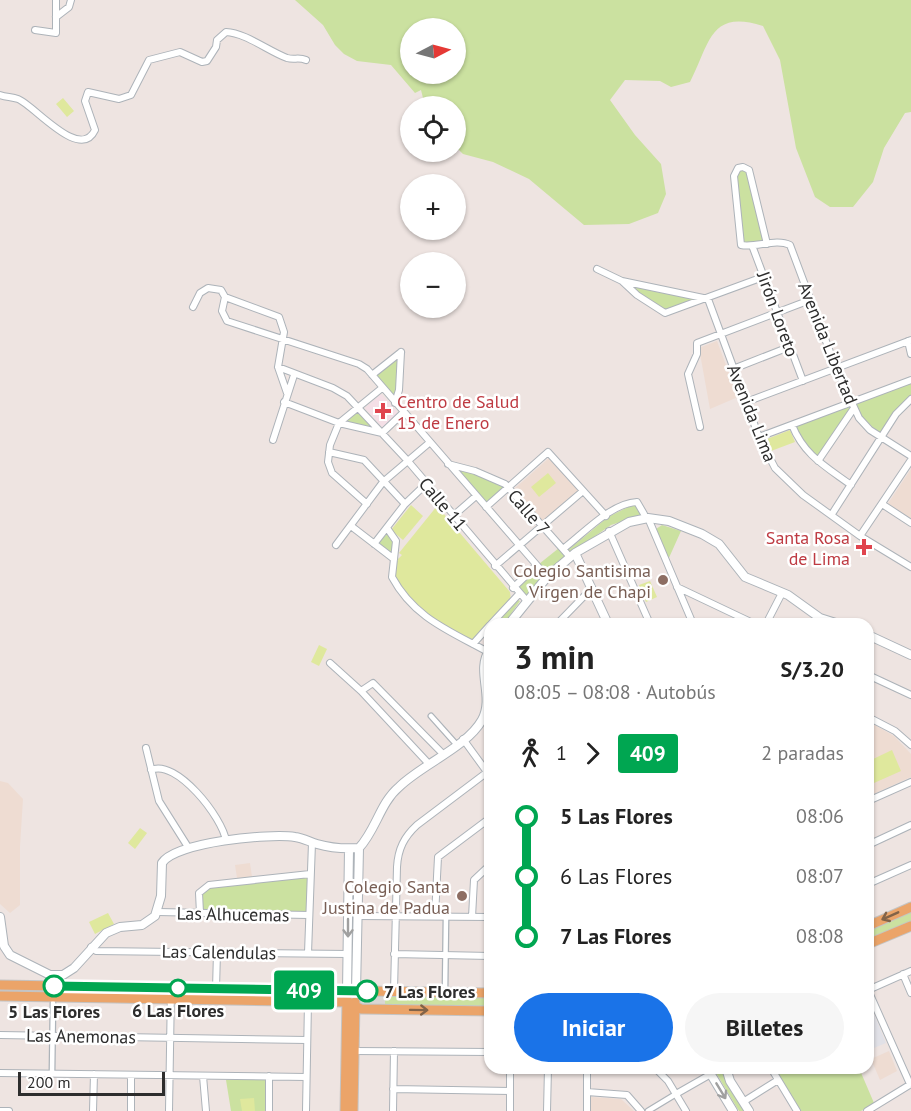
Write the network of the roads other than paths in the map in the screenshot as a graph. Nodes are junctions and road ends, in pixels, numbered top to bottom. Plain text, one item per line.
1 (56, 0) edge
2 (71, 0) edge
3 (56, 18) junction
4 (35, 30) dead end
5 (306, 60) dead end
6 (0, 95) edge
7 (767, 244) junction
8 (753, 248) junction
9 (597, 269) dead end
10 (763, 277) junction
11 (622, 281) junction
12 (225, 297) junction
13 (708, 299) junction
14 (810, 300) junction
15 (193, 307) dead end
16 (777, 313) junction
17 (720, 333) junction
18 (909, 340) edge
19 (284, 341) junction
20 (789, 347) junction
21 (911, 354) edge
22 (278, 367) junction
23 (836, 368) junction
24 (733, 369) junction
25 (294, 375) junction
26 (372, 375) junction
27 (911, 380) edge
28 (803, 381) junction
29 (382, 388) junction
30 (287, 393) junction
31 (911, 399) edge
32 (284, 402) junction
33 (395, 402) junction
34 (746, 402) junction
35 (853, 405) junction
36 (358, 408) junction
37 (403, 413) junction
38 (339, 423) junction
39 (792, 425) junction
40 (700, 427) dead end
41 (382, 433) junction
42 (880, 436) junction
43 (759, 437) junction
44 (273, 440) dead end
45 (429, 443) junction
46 (329, 452) junction
47 (911, 458) edge
48 (407, 460) junction
49 (818, 461) junction
50 (448, 464) junction
51 (383, 482) junction
52 (426, 484) junction
53 (850, 485) junction
54 (508, 488) junction
55 (583, 492) junction
56 (476, 496) junction
57 (367, 504) junction
58 (405, 504) junction
59 (882, 504) junction
60 (486, 507) junction
61 (832, 514) junction
62 (453, 516) junction
63 (606, 516) junction
64 (646, 516) junction
65 (911, 523) edge
66 (351, 526) junction
67 (541, 526) junction
68 (387, 528) junction
69 (609, 531) junction
70 (860, 536) junction
71 (374, 544) junction
72 (336, 545) dead end
73 (518, 546) junction
74 (563, 549) junction
75 (572, 555) junction
76 (394, 560) junction
77 (495, 566) junction
78 (536, 566) junction
79 (911, 567) edge
80 (547, 577) junction
81 (676, 586) junction
82 (513, 588) junction
83 (592, 588) junction
84 (782, 593) junction
85 (519, 594) junction
86 (526, 600) junction
87 (497, 618) edge
88 (513, 618) edge
89 (565, 618) edge
90 (605, 618) edge
91 (647, 618) edge
92 (690, 618) edge
93 (743, 618) edge
94 (769, 618) edge
95 (820, 618) edge
96 (484, 632) edge
97 (874, 638) edge
98 (473, 644) junction
99 (484, 649) edge
100 (911, 655) edge
101 (330, 663) dead end
102 (874, 678) edge
103 (361, 691) junction
104 (911, 695) edge
105 (484, 712) edge
106 (431, 716) dead end
107 (874, 720) edge
108 (459, 742) junction
109 (911, 746) edge
110 (146, 748) dead end
111 (443, 754) junction
112 (429, 764) junction
113 (484, 766) edge
114 (151, 770) junction
115 (484, 775) edge
116 (911, 782) edge
117 (874, 798) edge
118 (484, 822) edge
119 (911, 825) edge
120 (226, 841) junction
121 (874, 841) edge
122 (312, 843) junction
123 (188, 846) junction
124 (358, 848) junction
125 (349, 849) junction
126 (911, 865) edge
127 (484, 871) edge
128 (310, 874) junction
129 (874, 881) edge
130 (911, 907) edge
131 (158, 912) junction
132 (200, 913) junction
133 (309, 915) junction
134 (357, 916) junction
135 (395, 916) junction
136 (435, 916) junction
137 (0, 917) edge
138 (446, 917) junction
139 (472, 917) junction
140 (484, 917) edge
141 (874, 923) edge
142 (911, 926) edge
143 (874, 941) edge
144 (91, 947) junction
145 (217, 952) junction
146 (308, 953) junction
147 (348, 954) junction
148 (394, 954) junction
149 (446, 955) junction
150 (484, 956) edge
151 (911, 971) edge
152 (903, 974) junction
153 (0, 986) edge
154 (874, 987) edge
155 (171, 988) junction
156 (216, 989) junction
157 (351, 991) junction
158 (394, 991) junction
159 (445, 992) junction
160 (484, 993) edge
161 (911, 993) edge
162 (0, 996) edge
163 (171, 999) junction
164 (308, 1002) junction
165 (53, 1003) dead end
166 (874, 1003) edge
167 (351, 1004) junction
168 (484, 1011) edge
169 (0, 1035) edge
170 (52, 1035) junction
171 (166, 1037) junction
172 (307, 1040) junction
173 (355, 1051) junction
174 (394, 1051) junction
175 (484, 1053) edge
176 (0, 1073) edge
177 (52, 1074) junction
178 (94, 1074) junction
179 (510, 1074) edge
180 (548, 1074) edge
181 (587, 1074) edge
182 (660, 1074) edge
183 (705, 1074) edge
184 (711, 1074) edge
185 (729, 1074) edge
186 (774, 1074) edge
187 (131, 1075) junction
188 (169, 1076) junction
189 (202, 1076) junction
190 (269, 1076) junction
191 (306, 1077) junction
192 (778, 1080) junction
193 (910, 1084) edge
194 (393, 1089) junction
195 (510, 1090) junction
196 (587, 1092) junction
197 (676, 1094) junction
198 (743, 1102) junction
199 (0, 1111) edge
200 (9, 1111) edge
201 (93, 1111) edge
202 (131, 1111) edge
203 (169, 1111) edge
204 (206, 1111) edge
205 (269, 1111) edge
206 (306, 1111) edge
207 (345, 1111) edge
208 (354, 1111) edge
209 (393, 1111) edge
210 (510, 1111) edge
211 (548, 1111) edge
212 (587, 1111) edge
213 (640, 1111) edge
214 (648, 1111) edge
215 (686, 1111) edge
216 (733, 1111) edge
217 (749, 1111) edge
218 (797, 1111) edge
219 (867, 1111) edge

1 - 3 street
2 - 3 street
3 - 4 street
5 - 6 street
7 - 8 street
7 - 8 street
7 - 14 street, Avenida Libertad
8 - 10 street, Jirón Loreto
9 - 11 street
10 - 13 street
10 - 16 street, Jirón Loreto
11 - 13 street
11 - 13 street
12 - 15 street
12 - 19 street
12 - 19 street
13 - 17 street, Avenida Lima
14 - 16 street
14 - 23 street, Avenida Libertad
16 - 17 street
16 - 20 street, Jirón Loreto
17 - 24 street, Avenida Lima
17 - 40 street
18 - 21 street
18 - 23 street
19 - 22 street
19 - 26 street
20 - 24 street
20 - 28 street, Jirón Loreto
22 - 25 street, Calle 11
22 - 30 street
23 - 28 street
23 - 35 street, Avenida Libertad
24 - 34 street, Avenida Lima
25 - 30 street
25 - 36 street, Calle 11
26 - 29 street
26 - 33 street
27 - 35 street
28 - 34 street
29 - 33 street
29 - 36 street
30 - 32 street
31 - 42 street
32 - 38 street
32 - 44 street
33 - 37 street
34 - 43 street, Avenida Lima
35 - 39 street
35 - 42 street, Avenida Libertad
35 - 49 street
36 - 38 street
36 - 41 street, Calle 11
37 - 41 street
37 - 45 street
38 - 41 street
38 - 46 street
39 - 43 street
39 - 49 street
41 - 48 street, Calle 11
42 - 47 street, Avenida Libertad
42 - 53 street
43 - 61 street, Avenida Lima
45 - 48 street
45 - 50 street
46 - 51 street
46 - 57 street
47 - 59 street
48 - 51 street
48 - 52 street, Calle 11
49 - 53 street
50 - 54 street, Calle 7
50 - 56 street
51 - 57 street
51 - 58 street
52 - 58 street
52 - 62 street, Calle 11
53 - 61 street
54 - 55 street
54 - 60 street
54 - 67 street, Calle 7
55 - 63 street
55 - 67 street
56 - 60 street
56 - 62 street
57 - 66 street
58 - 68 street
59 - 65 street
59 - 70 street
60 - 73 street
61 - 70 street, Avenida Lima
62 - 77 street, Calle 11
63 - 64 street
63 - 74 street
64 - 69 street
64 - 81 street
64 - 84 street
66 - 71 street
66 - 72 street
67 - 73 street
67 - 74 street, Calle 7
68 - 71 street
68 - 76 street
69 - 75 street
69 - 91 street
70 - 79 street, Avenida Lima
71 - 76 street
73 - 77 street
73 - 78 street
74 - 75 street, Calle 7
75 - 80 street
75 - 83 street
76 - 98 street
77 - 82 street, Calle 11
78 - 80 street
78 - 82 street
80 - 86 street
81 - 92 street
81 - 93 street
82 - 85 street, Calle 11
83 - 89 street
83 - 90 street
84 - 94 street
84 - 95 street
85 - 86 street, Calle 11
85 - 87 street
86 - 88 street
96 - 98 street
97 - 100 street
98 - 99 street
101 - 103 street
102 - 104 street
103 - 111 street
103 - 112 street
105 - 108 street
106 - 108 street
107 - 109 street
108 - 111 street
108 - 113 street
110 - 114 street
111 - 112 street
112 - 124 street
114 - 120 street
114 - 123 street
115 - 135 street
116 - 117 street
118 - 136 street
119 - 121 street
120 - 122 street
120 - 123 street
122 - 125 street
122 - 128 street
123 - 131 street
124 - 125 street
124 - 134 street
125 -> 147 street
126 - 129 street
127 - 139 street
128 - 132 street
128 - 133 street
130 -> 141 main road
131 - 132 street, Las Alhucemas
131 - 144 street
132 - 133 street, Las Alhucemas
133 - 146 street
134 - 135 street
134 - 157 street
135 - 136 street
135 - 148 street
136 - 138 street
137 - 144 street
138 - 139 street
138 - 149 street
139 - 140 street
142 - 143 main road
144 - 145 street, Las Calendulas
145 - 146 street, Las Calendulas
145 - 156 street
146 - 147 street, Las Calendulas
147 - 157 street
148 - 149 street
148 - 158 street
149 - 150 street
149 - 159 street
151 - 152 street
152 - 154 street
152 - 161 street
153 - 155 main road
155 - 156 main road
155 - 163 street
156 - 157 main road
157 - 158 main road
157 - 167 main road
158 - 159 main road
159 - 160 main road
162 - 163 main road
163 - 164 main road
163 - 171 street
164 - 167 main road
164 - 172 street
165 - 170 street
166 - 193 street
167 -> 168 main road
167 - 173 main road
167 - 207 main road
169 - 170 street, Las Anemonas
170 - 171 street, Las Anemonas
170 - 177 street
171 - 172 street, Las Anemonas
171 - 188 street
172 - 191 street
173 - 174 street
173 - 208 main road
174 - 175 street
174 - 194 street
176 - 177 street
177 - 178 street
178 - 187 street
178 - 201 street
179 - 195 street
180 - 211 street
181 - 196 street
182 - 197 street
183 - 197 street
184 -> 216 main road
185 - 198 main road
186 - 192 street
187 - 188 street
187 - 202 street
188 - 189 street
188 - 203 street
189 - 190 street
189 - 204 street
190 - 191 street
190 - 205 street
191 - 206 street
192 - 198 street
192 - 218 street
193 - 219 street
194 - 195 street
194 - 209 street
195 - 210 street
196 - 212 street
196 - 213 street
197 - 214 street
197 - 215 street
198 - 217 main road
199 - 200 street

